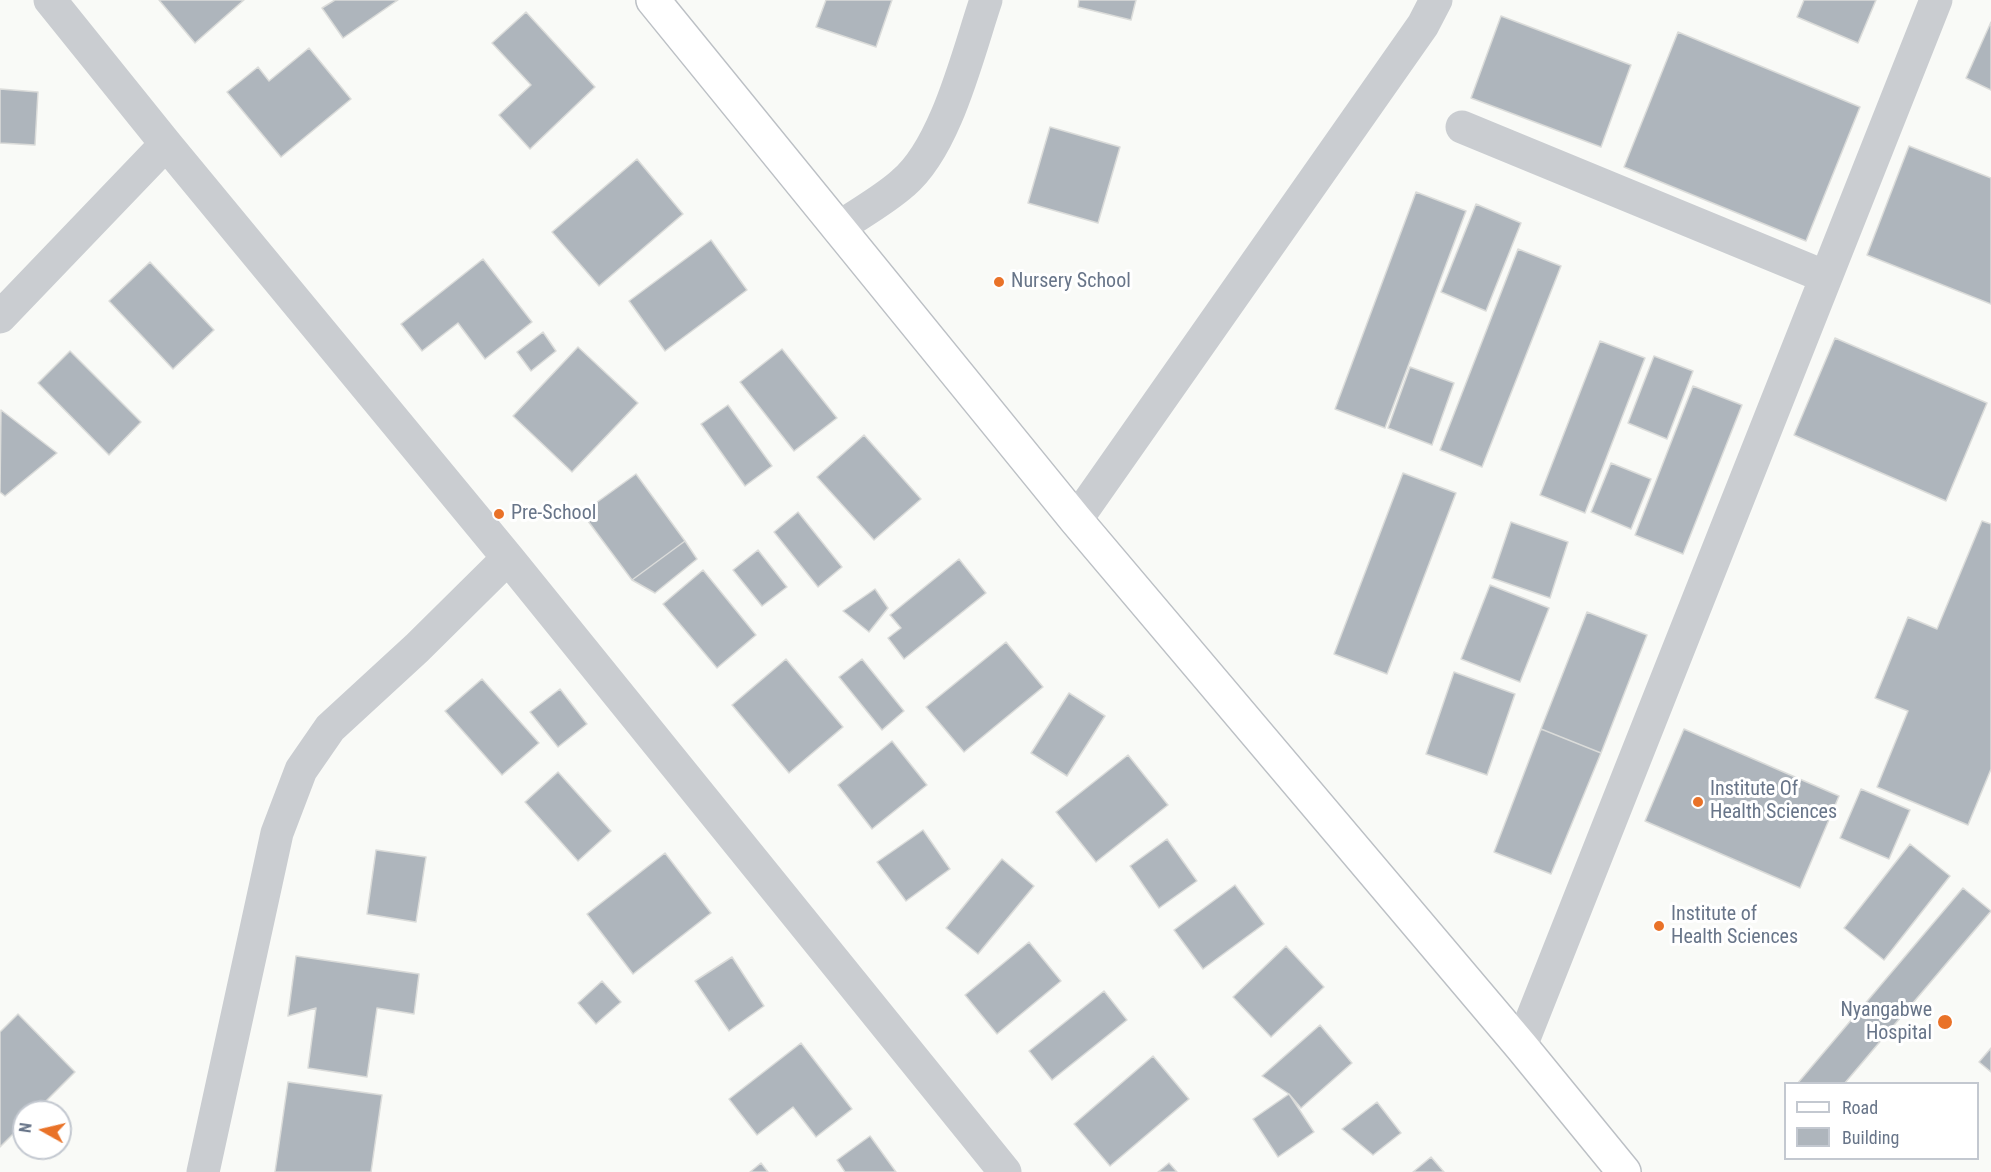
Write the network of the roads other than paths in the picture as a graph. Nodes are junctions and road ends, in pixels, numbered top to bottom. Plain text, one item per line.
1 (50, 0) edge
2 (653, 0) edge
3 (986, 0) edge
4 (1436, 0) edge
5 (1935, 0) edge
6 (1462, 127) dead end
7 (166, 144) junction
8 (838, 228) junction
9 (1826, 277) junction
10 (0, 317) edge
11 (1076, 520) junction
12 (508, 558) junction
13 (1521, 1046) junction
14 (203, 1172) edge
15 (1005, 1172) edge
16 (1624, 1172) edge

1 - 7 street
2 - 8 main road
3 - 8 street
4 - 11 street
5 - 9 street
6 - 9 street
7 - 10 street
7 - 12 street
8 - 11 main road
9 - 13 street
11 - 13 main road
12 - 14 street
12 - 15 street
13 - 16 main road

